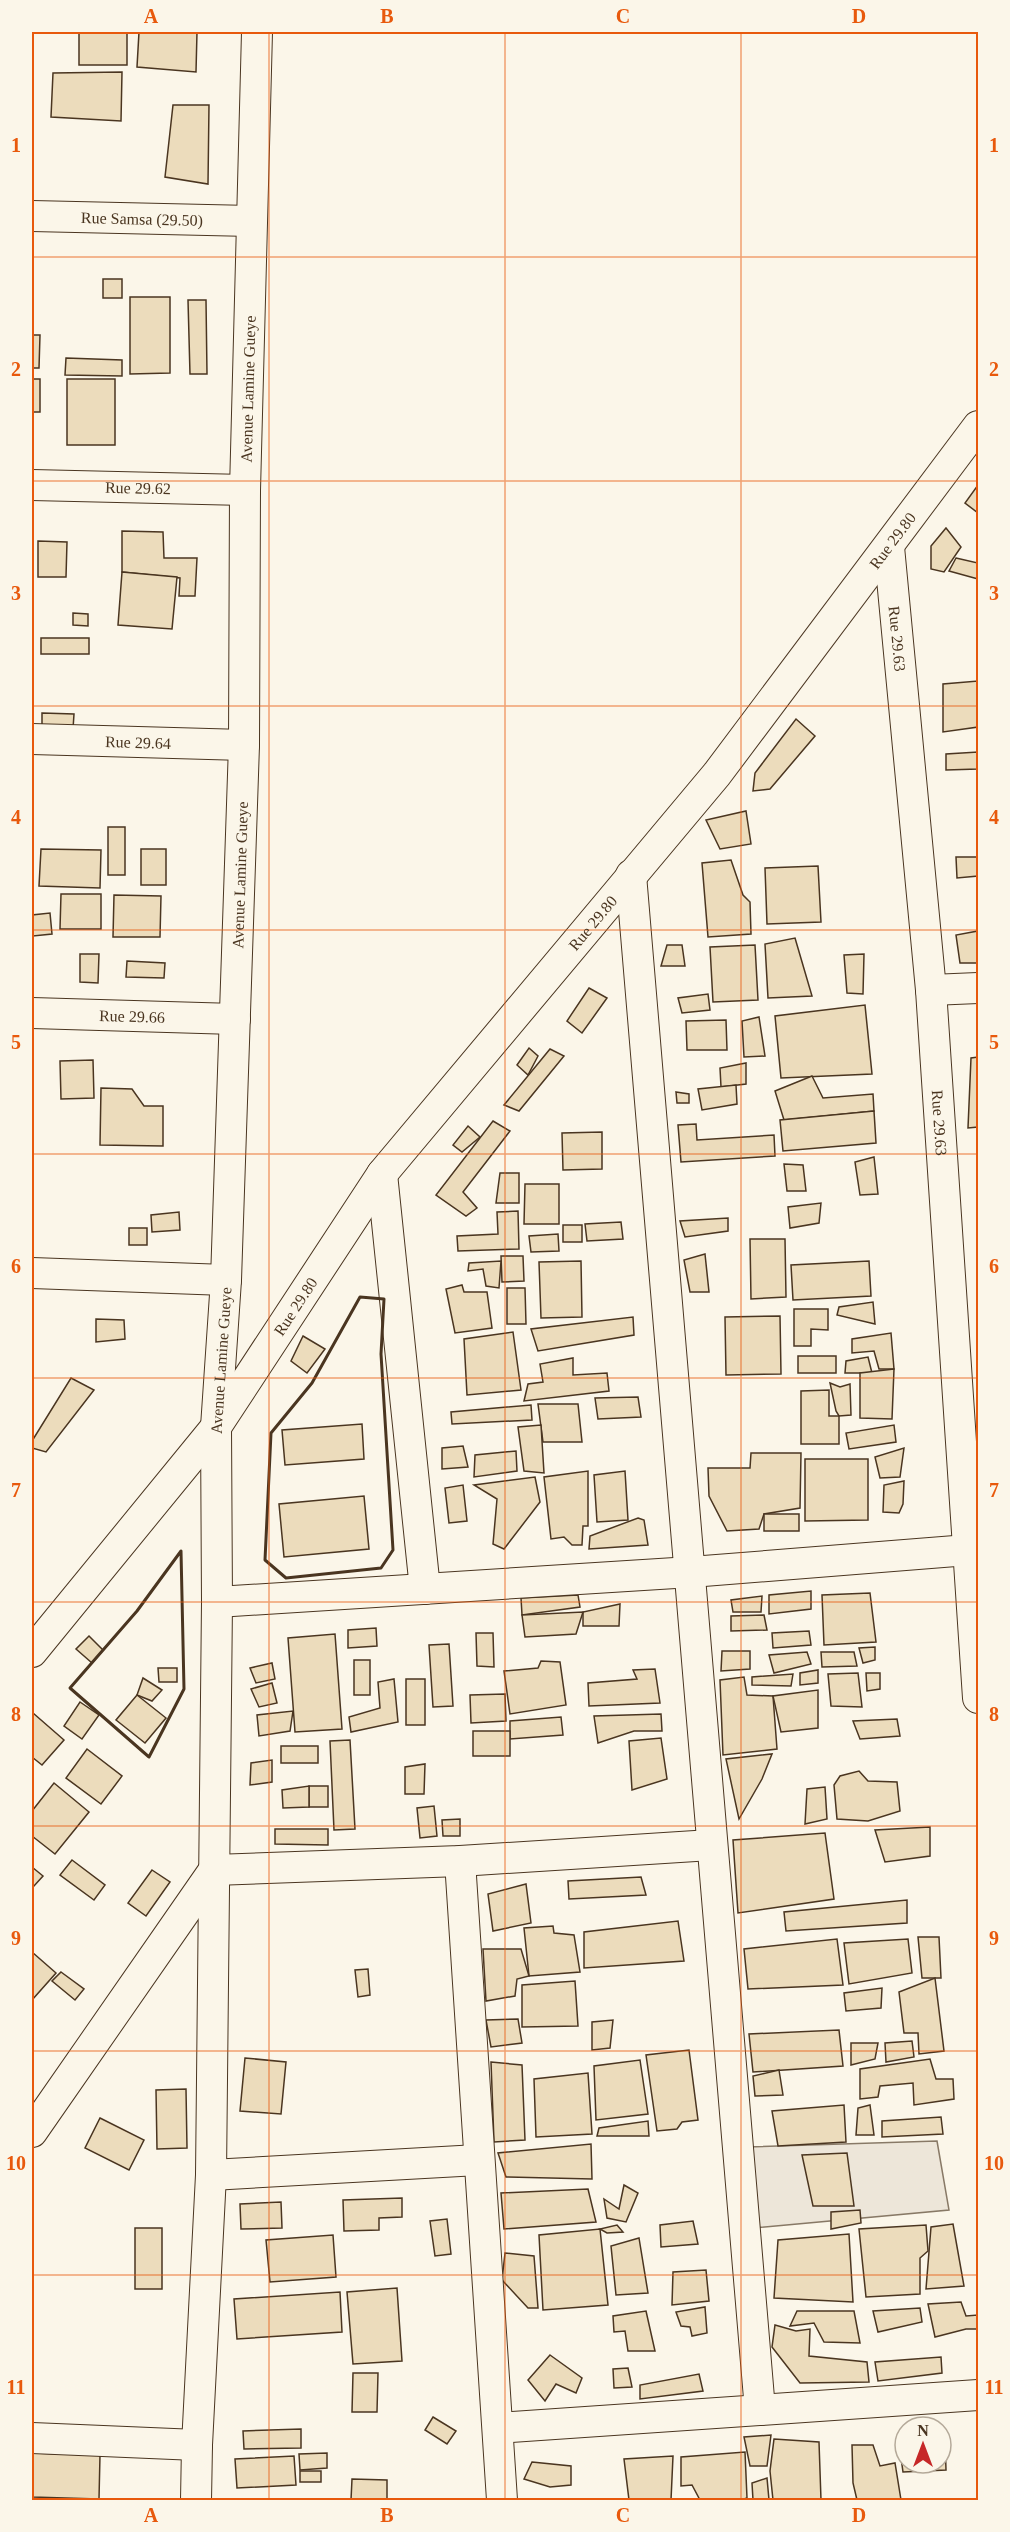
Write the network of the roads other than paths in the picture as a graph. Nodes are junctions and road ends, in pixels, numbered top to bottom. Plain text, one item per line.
1 (258, 32) edge
2 (32, 216) edge
3 (251, 220) junction
4 (978, 426) edge
5 (32, 485) edge
6 (245, 490) junction
7 (889, 547) junction
8 (32, 739) edge
9 (244, 745) junction
10 (631, 875) junction
11 (978, 988) edge
12 (931, 990) junction
13 (32, 1013) edge
14 (235, 1019) junction
15 (382, 1174) junction
16 (32, 1274) edge
17 (226, 1280) junction
18 (216, 1426) junction
19 (968, 1550) junction
20 (691, 1572) junction
21 (425, 1588) junction
22 (218, 1602) junction
23 (32, 1652) edge
24 (978, 1698) edge
25 (711, 1845) junction
26 (460, 1861) junction
27 (214, 1870) junction
28 (32, 2132) edge
29 (478, 2160) junction
30 (211, 2175) junction
31 (978, 2394) edge
32 (760, 2410) junction
33 (498, 2428) junction
34 (32, 2438) edge
35 (196, 2445) junction
36 (196, 2500) edge
37 (502, 2500) edge

1 - 3 street, Avenue Lamine Gueye
2 - 3 street, Rue Samsa (29.50)
3 - 6 street, Avenue Lamine Gueye
4 - 7 street, Rue 29.80
5 - 6 street, Rue 29.62
6 - 9 street, Avenue Lamine Gueye
7 - 10 street, Rue 29.80
7 - 12 street, Rue 29.63
8 - 9 street, Rue 29.64
9 - 14 street, Avenue Lamine Gueye
10 - 15 street, Rue 29.80
10 - 20 street
11 - 12 street
12 - 19 street, Rue 29.63
13 - 14 street, Rue 29.66
14 - 17 street, Avenue Lamine Gueye
15 - 18 street, Rue 29.80
15 - 21 street
16 - 17 street
17 - 18 street, Avenue Lamine Gueye
18 - 22 street
18 - 23 street, Avenue Lamine Gueye
19 - 20 street
19 - 24 street, Rue 29.63
20 - 21 street
20 - 25 street
21 - 22 street
22 - 27 street
25 - 26 street
25 - 32 street
26 - 27 street
26 - 29 street
27 - 28 street
27 - 30 street
29 - 30 street
29 - 33 street
30 - 35 street
31 - 32 street
32 - 33 street
33 - 37 street
34 - 35 street
35 - 36 street

